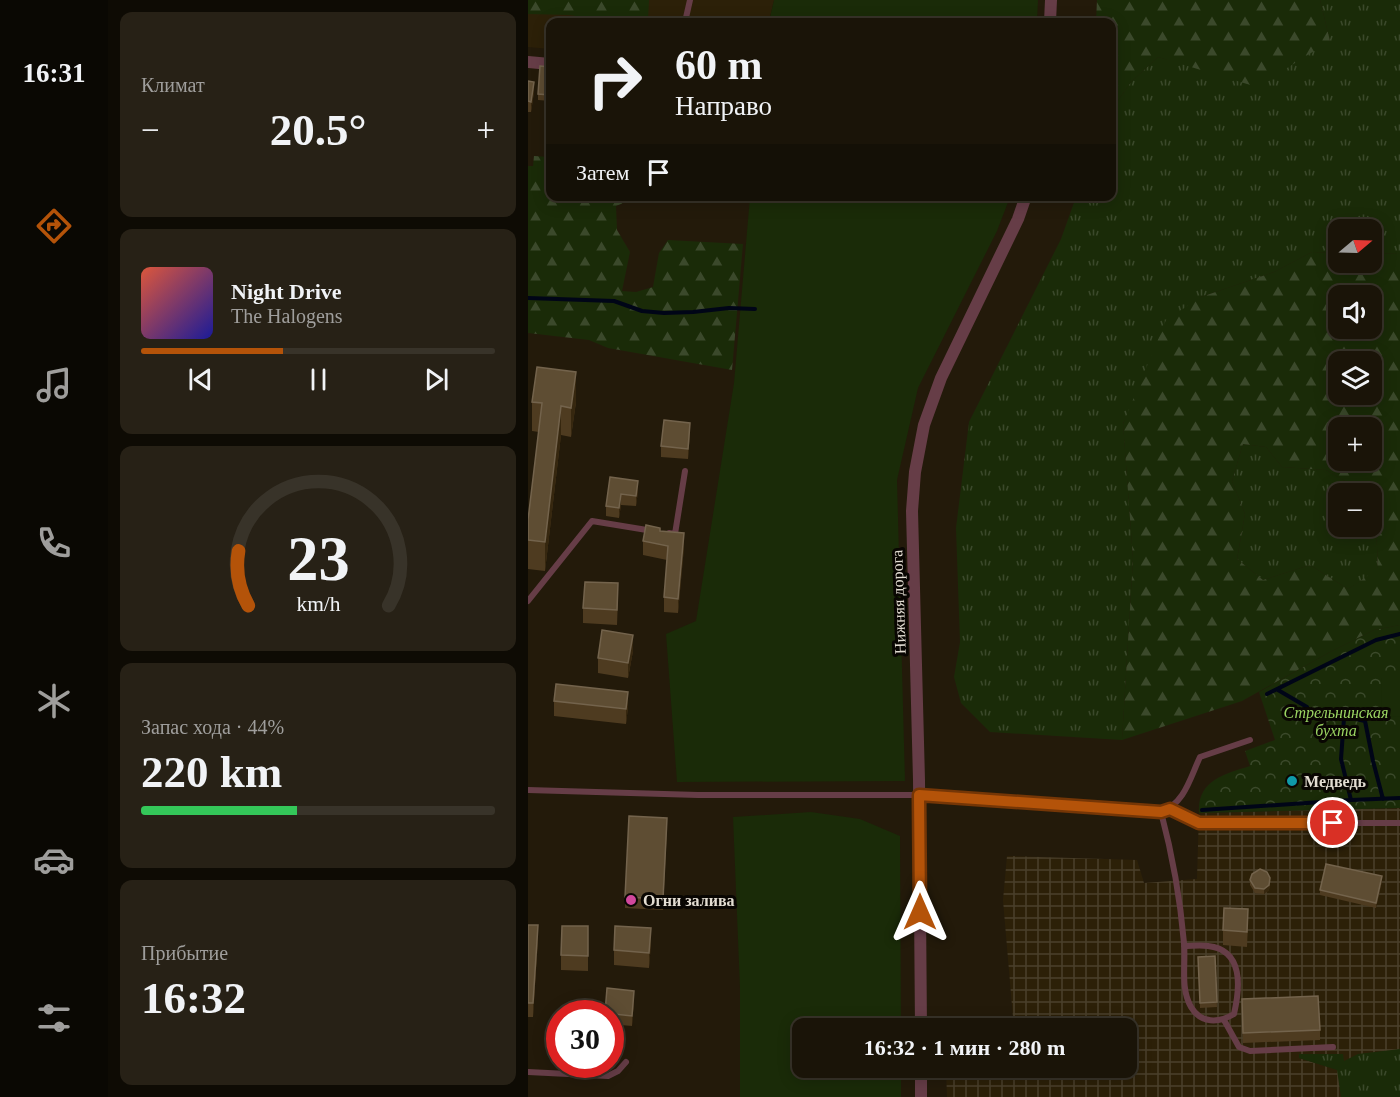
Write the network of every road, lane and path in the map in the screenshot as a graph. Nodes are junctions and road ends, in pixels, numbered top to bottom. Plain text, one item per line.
1 (690, 0) edge
2 (1051, 0) edge
3 (686, 18) edge
4 (1050, 18) edge
5 (528, 62) edge
6 (546, 64) edge
7 (1024, 201) edge
8 (685, 471) dead end
9 (528, 601) edge
10 (1250, 740) dead end
11 (528, 790) edge
12 (919, 795) junction
13 (1170, 809) junction
14 (1161, 812) junction
15 (1400, 823) edge
16 (1184, 946) junction
17 (921, 1018) edge
18 (1224, 1020) junction
19 (1333, 1047) dead end
20 (626, 1062) dead end
21 (528, 1072) edge
22 (921, 1078) edge
23 (921, 1097) edge

1 - 3 lane
2 - 4 street
5 - 6 street
7 - 12 street, Нижняя дорога
8 - 9 lane
10 - 13 lane
11 - 12 lane
12 - 14 lane
12 - 17 street, Нижняя дорога
13 - 14 lane
13 - 15 lane
14 - 16 lane
16 - 18 lane
16 - 18 lane
18 - 19 lane
20 - 21 lane
22 - 23 street

